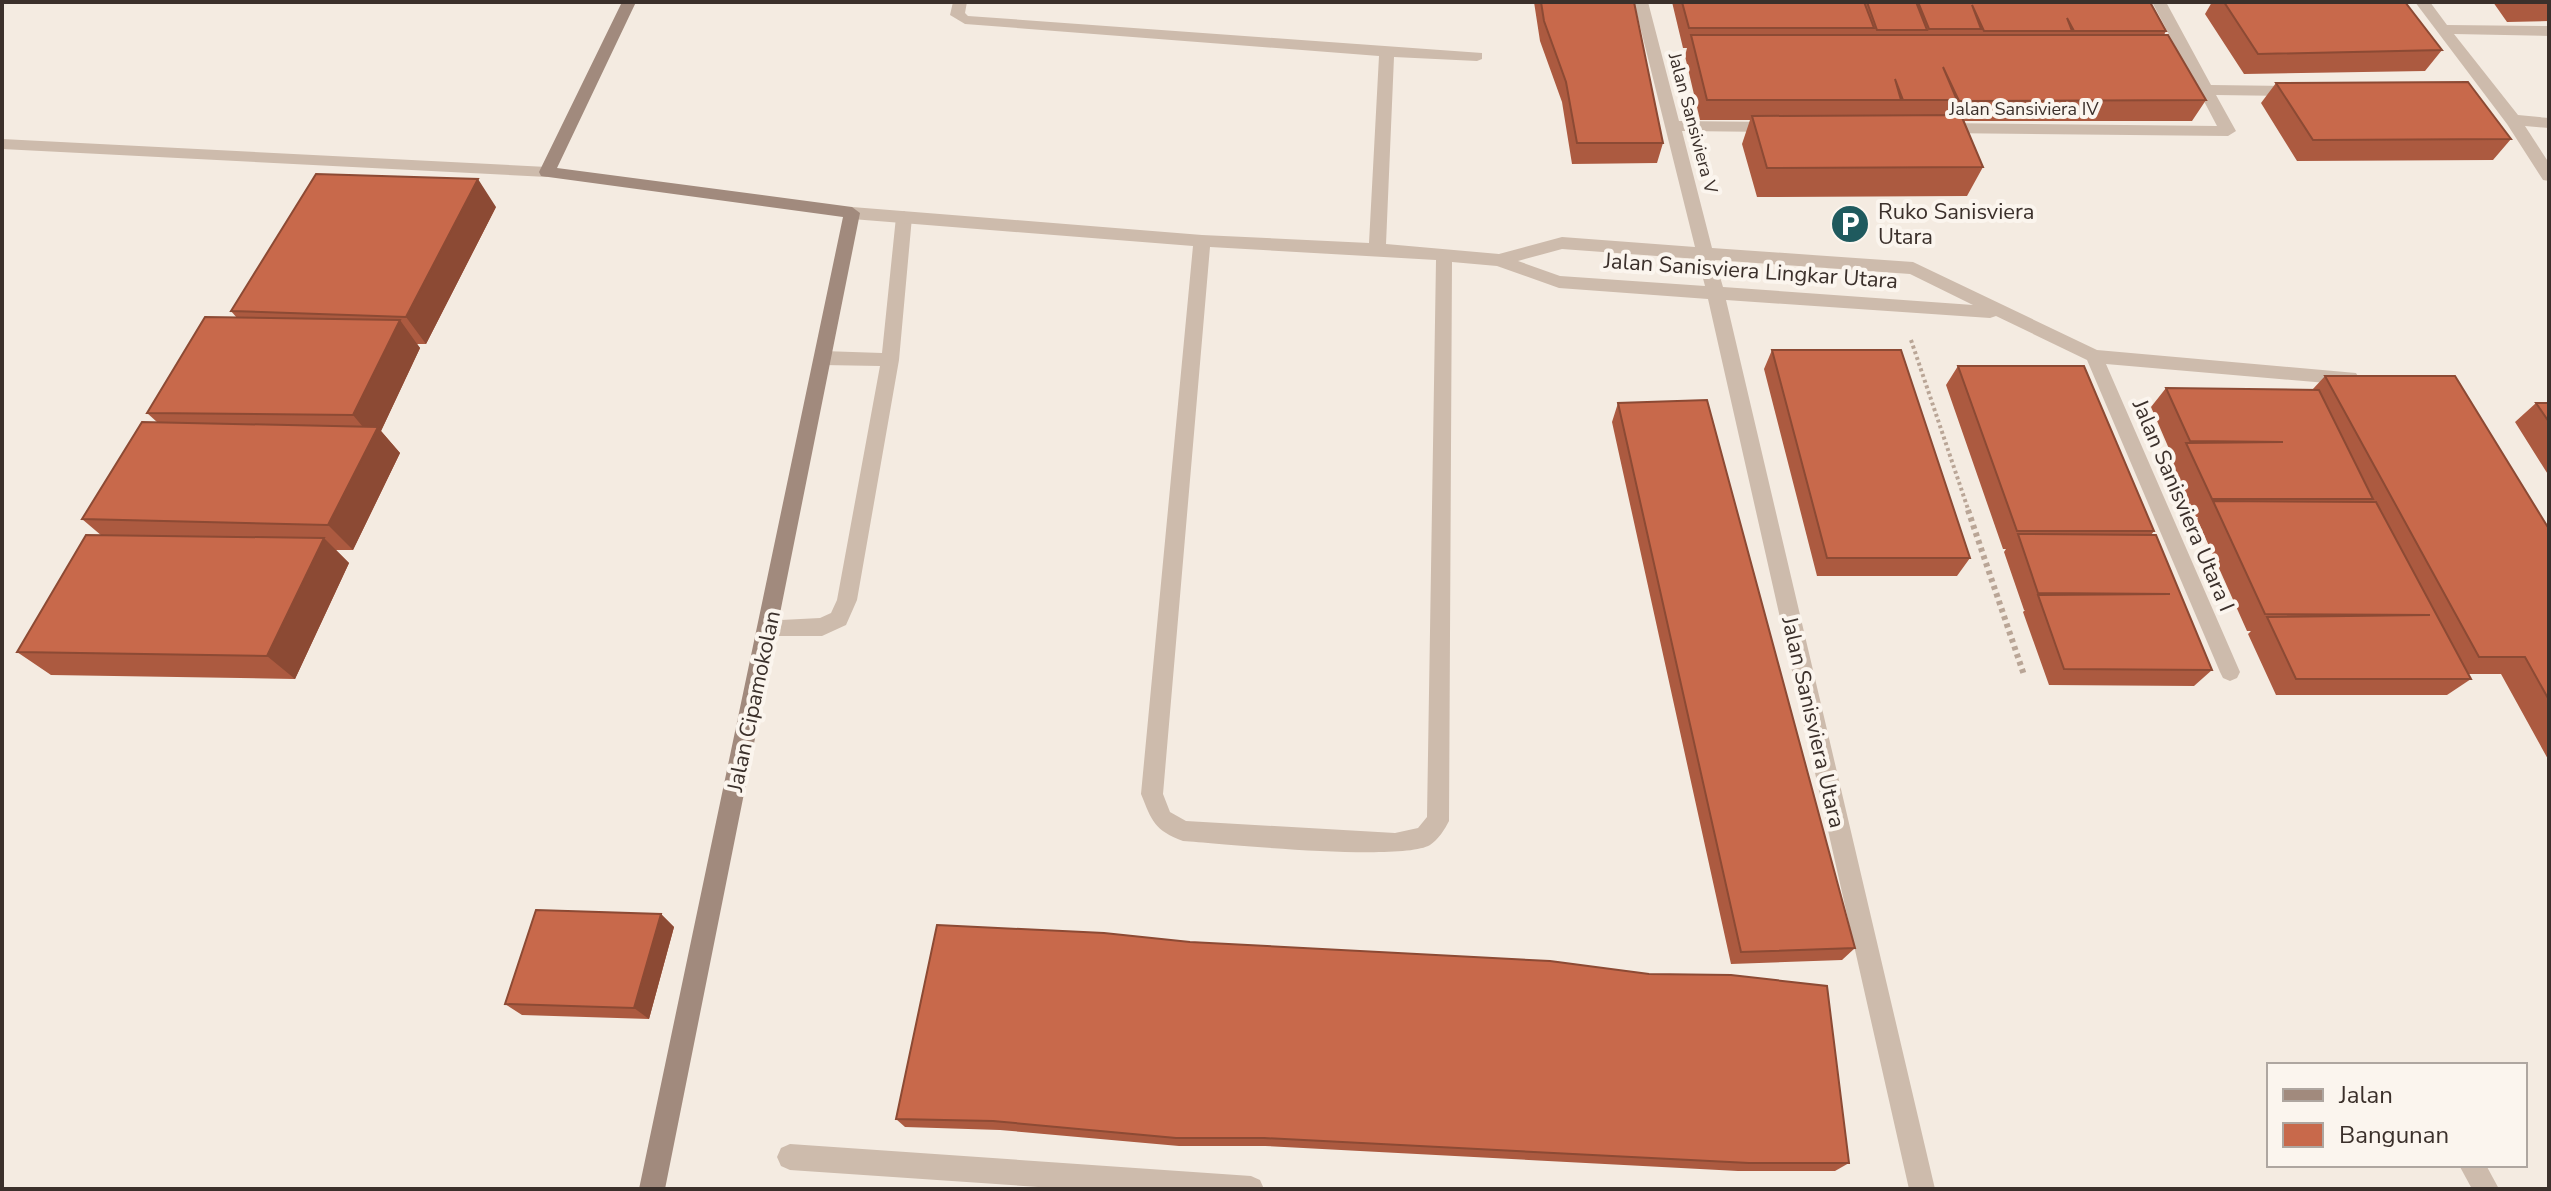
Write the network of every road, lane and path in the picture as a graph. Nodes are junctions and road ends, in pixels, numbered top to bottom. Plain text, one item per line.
1 (629, 2) edge
2 (960, 2) edge
3 (1641, 2) edge
4 (2159, 2) edge
5 (2422, 2) edge
6 (2442, 29) junction
7 (2549, 31) edge
8 (1387, 52) junction
9 (1477, 56) dead end
10 (2207, 90) junction
11 (2315, 91) edge
12 (2513, 120) junction
13 (2549, 123) edge
14 (1672, 126) junction
15 (1783, 127) edge
16 (1926, 128) edge
17 (2, 144) edge
18 (547, 172) junction
19 (2549, 176) edge
20 (852, 213) junction
21 (904, 217) junction
22 (1202, 241) junction
23 (1377, 249) junction
24 (1706, 254) junction
25 (1444, 255) junction
26 (1499, 260) junction
27 (1715, 291) junction
28 (1900, 305) junction
29 (2002, 313) junction
30 (2094, 356) junction
31 (823, 358) junction
32 (890, 360) junction
33 (2363, 379) edge
34 (768, 627) junction
35 (2230, 672) dead end
36 (2024, 675) dead end
37 (790, 1157) dead end
38 (2473, 1167) edge
39 (652, 1189) edge
40 (1251, 1189) edge
41 (1922, 1189) edge
42 (2486, 1189) edge

1 - 18 street
2 - 8 street
3 - 14 street, Jalan Sansiviera V
4 - 10 street, Jalan Sansiviera IV
5 - 6 street
6 - 7 street
6 - 12 street
8 - 9 street
8 - 23 street
10 - 11 street
10 - 16 street, Jalan Sansiviera IV
12 - 13 street
12 - 19 street
14 - 15 street
14 - 24 street, Jalan Sansiviera V
17 - 18 street
18 - 20 street
20 - 21 street, Jalan Sanisviera Lingkar Utara
20 - 31 street, Jalan Cipamokolan
21 - 22 street, Jalan Sanisviera Lingkar Utara
21 - 32 street
22 - 23 street, Jalan Sanisviera Lingkar Utara
22 - 25 street
23 - 25 street, Jalan Sanisviera Lingkar Utara
24 - 26 street, Jalan Sanisviera Lingkar Utara
24 - 27 street, Jalan Sanisviera Utara
24 - 29 street, Jalan Sanisviera Lingkar Utara
25 - 26 street, Jalan Sanisviera Lingkar Utara
26 - 27 street, Jalan Sanisviera Lingkar Utara
27 - 28 street, Jalan Sanisviera Lingkar Utara
27 - 41 street, Jalan Sanisviera Utara
28 - 29 street, Jalan Sanisviera Lingkar Utara
28 - 36 path
29 - 30 street, Jalan Sanisviera Lingkar Utara
30 - 33 street, Jalan Sanisviera Lingkar Utara
30 - 35 street, Jalan Sanisviera Utara I
31 - 32 street
31 - 34 street, Jalan Cipamokolan
32 - 34 street
34 - 39 street, Jalan Cipamokolan
37 - 40 street
38 - 42 street

